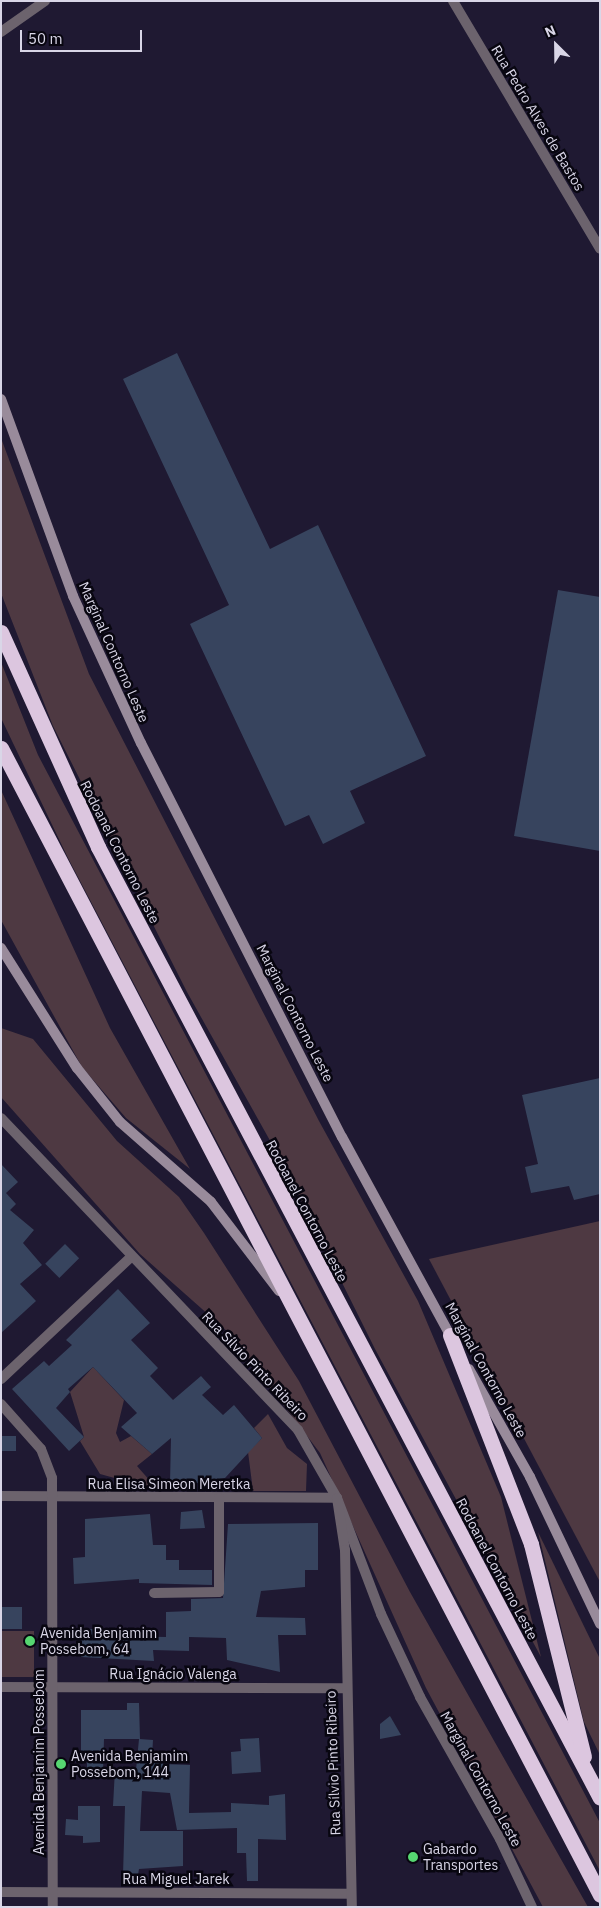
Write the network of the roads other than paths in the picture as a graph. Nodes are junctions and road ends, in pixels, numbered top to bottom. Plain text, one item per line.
1 (45, 1) edge
2 (453, 1) edge
3 (1, 32) edge
4 (600, 249) edge
5 (1, 399) edge
6 (1, 632) edge
7 (1, 748) edge
8 (1, 948) edge
9 (1, 1118) edge
10 (130, 1258) junction
11 (294, 1311) junction
12 (450, 1335) junction
13 (1, 1379) edge
14 (1, 1404) edge
15 (1, 1496) edge
16 (54, 1497) junction
17 (219, 1498) junction
18 (337, 1498) junction
19 (154, 1593) dead end
20 (600, 1624) edge
21 (1, 1687) edge
22 (53, 1687) junction
23 (344, 1688) junction
24 (591, 1781) junction
25 (600, 1798) edge
26 (1, 1892) edge
27 (53, 1892) junction
28 (351, 1894) junction
29 (600, 1895) edge
30 (53, 1907) edge
31 (352, 1907) edge
32 (532, 1907) edge

1 - 3 street
2 - 4 street, Rua Pedro Alves de Bastos
5 - 12 main road, Marginal Contorno Leste
6 - 24 highway, Rodoanel Contorno Leste
7 - 11 highway
8 - 11 main road
9 - 10 street, Rua Sílvio Pinto Ribeiro
10 - 13 street
10 - 18 street, Rua Sílvio Pinto Ribeiro
11 - 29 highway
12 - 20 main road, Marginal Contorno Leste
12 - 24 highway
14 - 16 street, Avenida Benjamim Possebom
15 - 16 street, Rua Elisa Simeon Meretka
16 - 17 street, Rua Elisa Simeon Meretka
16 - 22 street, Avenida Benjamim Possebom
17 - 18 street, Rua Elisa Simeon Meretka
17 - 19 street
18 - 23 street, Rua Sílvio Pinto Ribeiro
18 - 32 street, Marginal Contorno Leste
21 - 22 street, Rua Ignácio Valenga
22 - 23 street, Rua Ignácio Valenga
22 - 27 street, Avenida Benjamim Possebom
23 - 28 street, Rua Sílvio Pinto Ribeiro
24 - 25 highway, Rodoanel Contorno Leste
26 - 27 street, Rua Miguel Jarek
27 - 28 street, Rua Miguel Jarek
27 - 30 street, Avenida Benjamim Possebom
28 - 31 street, Rua Sílvio Pinto Ribeiro

